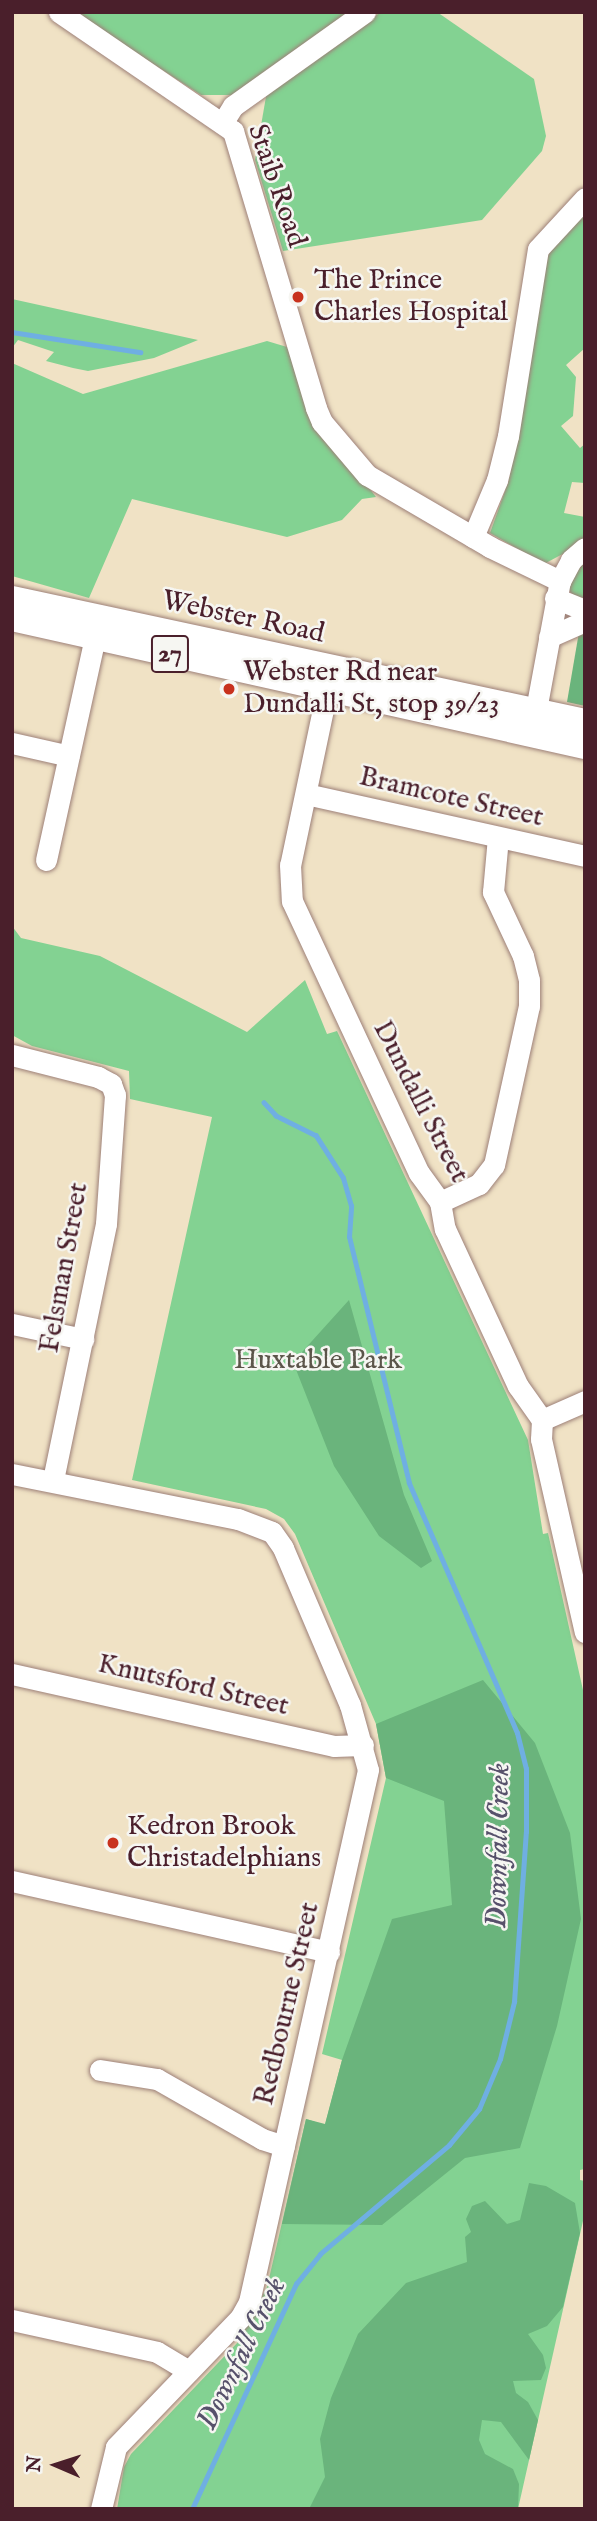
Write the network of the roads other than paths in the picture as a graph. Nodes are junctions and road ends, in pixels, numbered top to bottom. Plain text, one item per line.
1 (59, 12) edge
2 (365, 12) edge
3 (223, 122) junction
4 (585, 198) edge
5 (473, 537) junction
6 (585, 548) edge
7 (557, 589) junction
8 (12, 599) edge
9 (585, 610) edge
10 (12, 618) edge
11 (585, 621) edge
12 (95, 637) junction
13 (549, 637) junction
14 (330, 679) junction
15 (585, 722) edge
16 (534, 723) junction
17 (12, 743) edge
18 (585, 746) edge
19 (69, 756) junction
20 (306, 794) junction
21 (498, 837) junction
22 (585, 856) edge
23 (46, 860) dead end
24 (12, 1055) edge
25 (440, 1202) junction
26 (12, 1324) edge
27 (83, 1339) junction
28 (585, 1401) edge
29 (542, 1420) junction
30 (12, 1474) edge
31 (53, 1479) junction
32 (585, 1632) edge
33 (12, 1674) edge
34 (363, 1745) junction
35 (12, 1881) edge
36 (330, 1952) junction
37 (100, 2070) dead end
38 (284, 2146) junction
39 (12, 2320) edge
40 (189, 2371) junction
41 (101, 2509) edge

1 - 3 street, Staib Road
2 - 3 street
3 - 5 street, Staib Road
4 - 5 street
5 - 7 street, Staib Road
6 - 7 street
7 - 9 street, Staib Road
7 - 13 street
8 - 14 main road, Webster Road / 27
10 - 12 main road, Webster Road / 27
11 - 13 street
12 - 14 main road, Webster Road / 27
12 - 19 street
13 - 16 street
14 - 16 main road, Webster Road / 27
14 - 20 street, Dundalli Street
15 - 16 main road, Webster Road / 27
16 - 18 main road, Webster Road / 27
17 - 19 street
19 - 23 street
20 - 21 street, Bramcote Street
20 - 25 street, Dundalli Street
21 - 22 street, Bramcote Street
21 - 25 street
24 - 27 street, Felsman Street
25 - 29 street, Dundalli Street
26 - 27 street
27 - 31 street, Felsman Street
28 - 29 street
29 - 32 street
30 - 31 street, Redbourne Street
31 - 34 street, Redbourne Street
33 - 34 street, Knutsford Street
34 - 36 street, Redbourne Street
35 - 36 street
36 - 38 street, Redbourne Street
37 - 38 street
38 - 40 street, Redbourne Street
39 - 40 street
40 - 41 street, Redbourne Street

